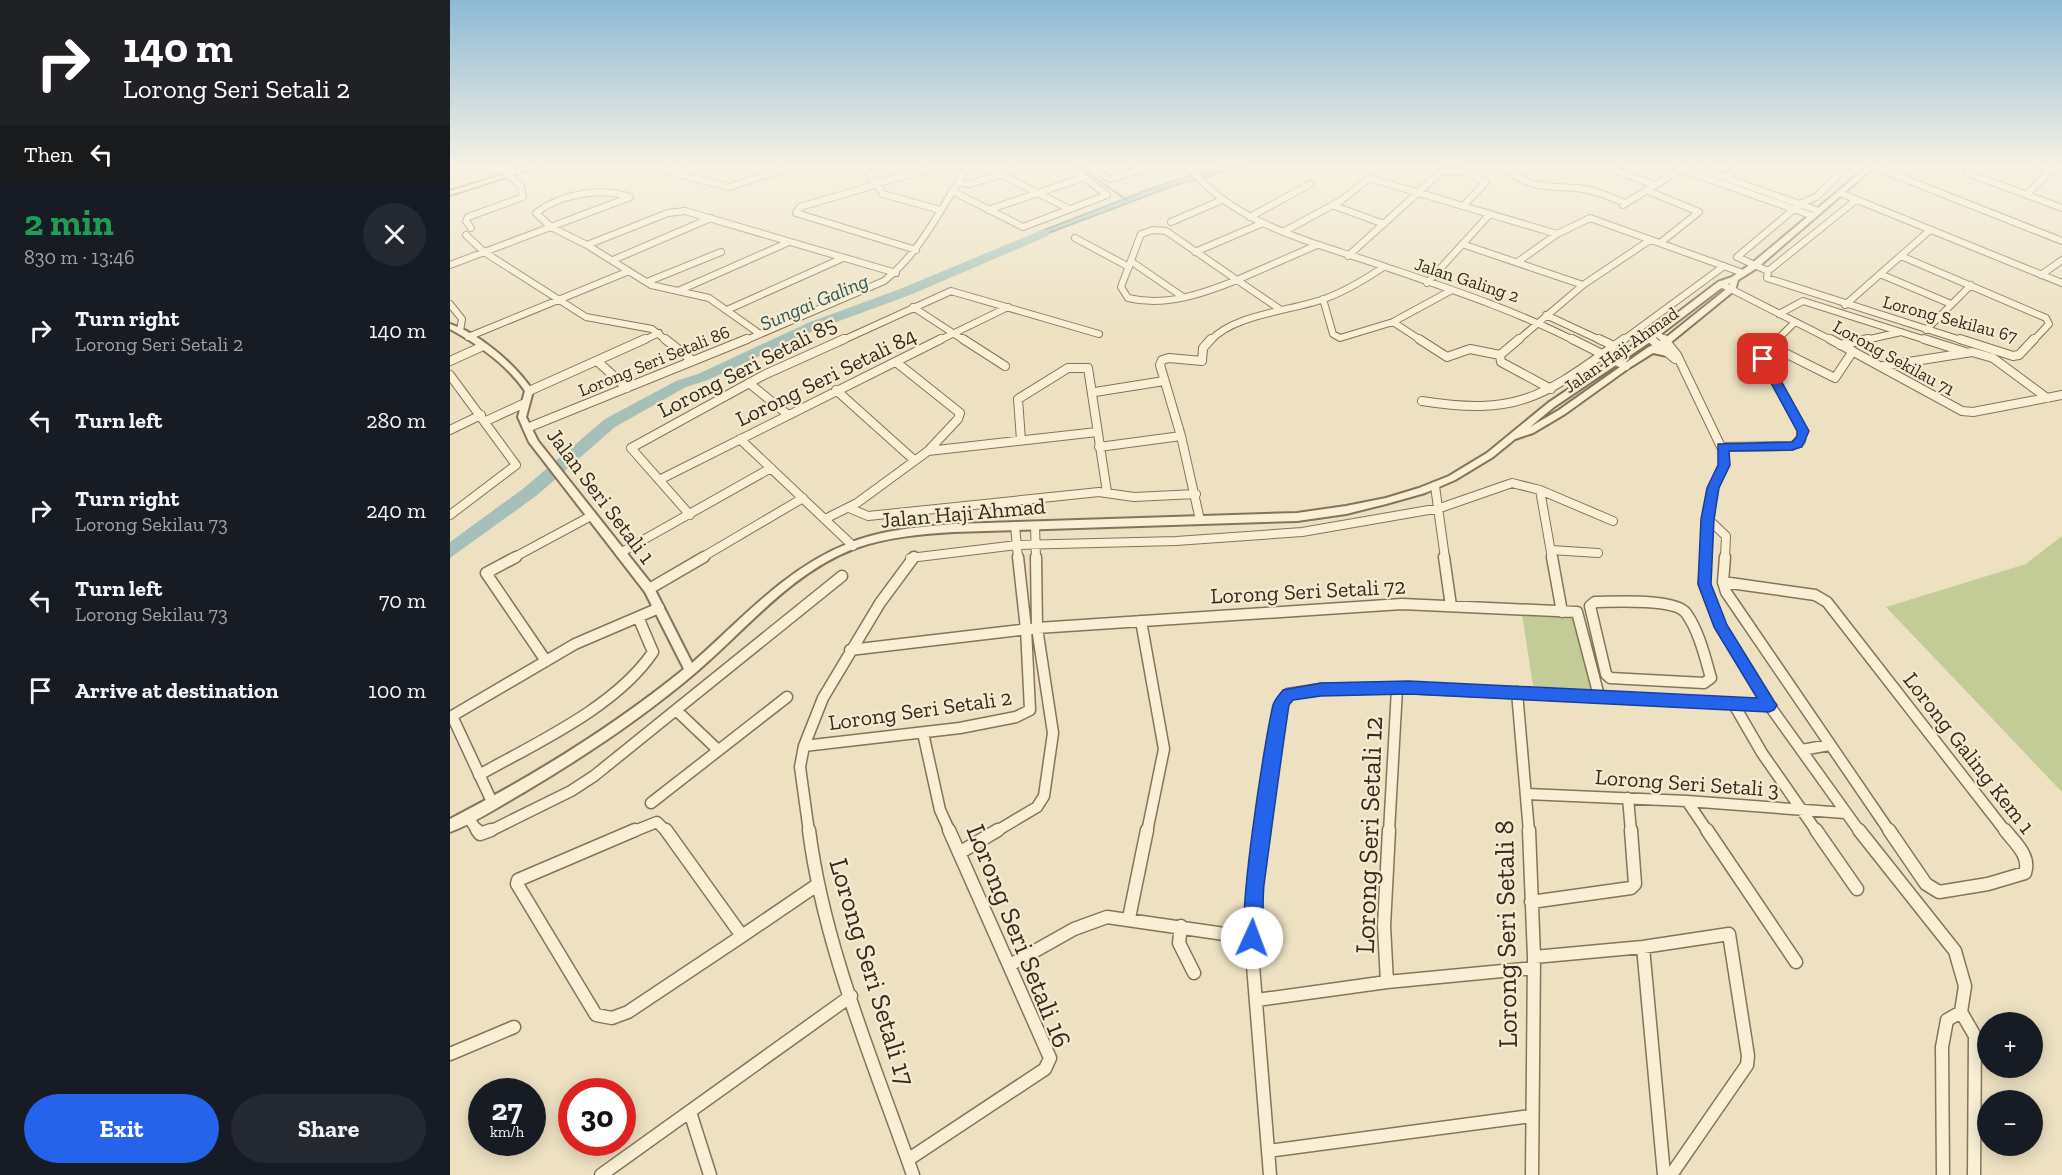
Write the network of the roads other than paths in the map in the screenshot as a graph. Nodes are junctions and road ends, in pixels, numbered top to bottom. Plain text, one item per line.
1 (467, 222) edge
2 (545, 222) edge
3 (565, 222) edge
4 (650, 222) edge
5 (702, 222) edge
6 (723, 222) edge
7 (825, 222) edge
8 (933, 222) edge
9 (1014, 222) edge
10 (1034, 222) edge
11 (1301, 222) edge
12 (1378, 222) edge
13 (1386, 222) edge
14 (1483, 222) edge
15 (1516, 222) edge
16 (1582, 222) edge
17 (1600, 222) edge
18 (1687, 222) edge
19 (1778, 222) edge
20 (1806, 222) edge
21 (1829, 222) edge
22 (1910, 222) edge
23 (2013, 222) edge
24 (1263, 223) joint
25 (1384, 224) junction
26 (551, 227) junction
27 (471, 228) dead end
28 (1930, 230) junction
29 (1283, 232) junction
30 (1557, 234) junction
31 (466, 236) dead end
32 (1075, 238) dead end
33 (1650, 240) junction
34 (2062, 241) edge
35 (789, 242) junction
36 (1660, 243) junction
37 (1462, 244) junction
38 (588, 245) junction
39 (1317, 245) junction
40 (916, 250) junction
41 (484, 252) junction
42 (721, 252) dead end
43 (1195, 252) junction
44 (1348, 256) junction
45 (1901, 256) junction
46 (843, 258) junction
47 (613, 260) junction
48 (2062, 260) edge
49 (1519, 261) junction
50 (450, 265) edge
51 (1130, 265) junction
52 (1724, 266) junction
53 (1754, 266) junction
54 (1382, 268) junction
55 (629, 271) junction
56 (1768, 272) junction
57 (896, 273) junction
58 (1881, 274) junction
59 (2041, 274) junction
60 (1739, 276) junction
61 (1238, 281) junction
62 (647, 282) junction
63 (1427, 283) junction
64 (2062, 283) edge
65 (1721, 284) junction
66 (1583, 285) junction
67 (1971, 285) junction
68 (1732, 288) junction
69 (678, 291) junction
70 (1450, 291) junction
71 (1183, 297) junction
72 (560, 299) junction
73 (1323, 299) junction
74 (450, 304) edge
75 (1951, 304) junction
76 (1845, 305) junction
77 (913, 307) junction
78 (1008, 307) junction
79 (727, 310) junction
80 (1281, 310) junction
81 (1779, 314) junction
82 (1546, 315) junction
83 (1538, 321) junction
84 (1393, 322) junction
85 (1795, 322) junction
86 (450, 326) edge
87 (1926, 330) junction
88 (460, 331) junction
89 (1904, 332) junction
90 (659, 333) junction
91 (760, 334) junction
92 (955, 334) junction
93 (1099, 334) dead end
94 (1653, 335) junction
95 (468, 337) junction
96 (1663, 342) junction
97 (1840, 345) junction
98 (1614, 346) junction
99 (1771, 346) junction
100 (481, 347) junction
101 (1650, 350) junction
102 (1853, 351) junction
103 (1965, 352) junction
104 (1604, 353) junction
105 (1500, 355) junction
106 (1673, 358) junction
107 (450, 360) edge
108 (1614, 360) junction
109 (597, 361) junction
110 (693, 361) junction
111 (896, 362) junction
112 (1005, 366) dead end
113 (1626, 366) junction
114 (1883, 366) junction
115 (450, 375) edge
116 (1164, 381) junction
117 (749, 383) junction
118 (627, 388) junction
119 (1551, 389) junction
120 (836, 390) junction
121 (529, 391) junction
122 (1095, 392) junction
123 (2062, 395) edge
124 (2047, 398) junction
125 (1422, 401) dead end
126 (523, 404) junction
127 (787, 414) junction
128 (484, 418) junction
129 (527, 428) junction
130 (450, 430) edge
131 (1097, 432) junction
132 (1180, 436) junction
133 (1516, 436) junction
134 (740, 439) junction
135 (1020, 440) junction
136 (1099, 447) junction
137 (1722, 447) junction
138 (928, 451) junction
139 (914, 460) junction
140 (771, 468) junction
141 (659, 480) junction
142 (1435, 486) junction
143 (1540, 490) junction
144 (1107, 492) junction
145 (1196, 494) junction
146 (802, 498) junction
147 (849, 508) junction
148 (1440, 508) junction
149 (450, 515) edge
150 (690, 515) junction
151 (591, 516) junction
152 (825, 519) junction
153 (1708, 519) junction
154 (1200, 520) junction
155 (1613, 521) dead end
156 (1015, 526) junction
157 (1035, 526) junction
158 (1017, 545) junction
159 (1035, 545) junction
160 (853, 546) junction
161 (1551, 550) junction
162 (620, 553) junction
163 (1598, 553) dead end
164 (842, 576) dead end
165 (1723, 582) junction
166 (649, 589) junction
167 (1451, 606) junction
168 (659, 608) junction
169 (1562, 612) junction
170 (638, 617) junction
171 (1141, 621) junction
172 (1032, 628) junction
173 (850, 650) junction
174 (546, 661) junction
175 (690, 671) junction
176 (1643, 680) junction
177 (1397, 689) junction
178 (1517, 692) junction
179 (1599, 696) junction
180 (787, 697) dead end
181 (1649, 699) junction
182 (1732, 703) junction
183 (1769, 705) junction
184 (676, 711) junction
185 (451, 716) edge
186 (923, 733) junction
187 (1829, 745) junction
188 (804, 746) junction
189 (718, 750) junction
190 (1802, 750) junction
191 (479, 775) junction
192 (1527, 794) junction
193 (1628, 798) junction
194 (1687, 801) junction
195 (651, 802) dead end
196 (493, 804) junction
197 (1801, 810) junction
198 (1845, 813) junction
199 (468, 817) junction
200 (450, 826) edge
201 (959, 853) junction
202 (817, 885) junction
203 (1857, 889) dead end
204 (1531, 902) junction
205 (1129, 918) junction
206 (1180, 926) junction
207 (742, 936) junction
208 (1252, 938) junction
209 (1643, 947) junction
210 (1534, 962) junction
211 (1796, 962) dead end
212 (1010, 965) junction
213 (1194, 974) dead end
214 (1387, 982) junction
215 (851, 996) junction
216 (1257, 1000) junction
217 (1961, 1012) junction
218 (514, 1027) dead end
219 (450, 1054) edge
220 (690, 1112) junction
221 (1531, 1116) junction
222 (1268, 1151) junction
223 (909, 1159) junction
224 (601, 1175) edge
225 (710, 1175) edge
226 (913, 1175) edge
227 (1270, 1175) edge
228 (1532, 1175) edge
229 (1664, 1175) edge
230 (1671, 1175) edge
231 (1943, 1175) edge
232 (1974, 1175) edge

1 - 27 street
2 - 26 street
3 - 26 street
4 - 38 street
5 - 47 street
6 - 35 street
7 - 40 street
8 - 40 street, Lorong Seri Setali 86
9 - 10 street
11 - 29 street
12 - 25 street
13 - 25 street
14 - 37 street
15 - 30 street
16 - 30 street
17 - 33 street
18 - 36 street
19 - 53 street
20 - 53 street, Jalan Haji Ahmad
21 - 56 street
22 - 28 street
23 - 34 street
24 - 29 street, Jalan Galing 2
24 - 43 street
25 - 44 street
26 - 38 street
26 - 41 street
28 - 45 street
28 - 59 street
29 - 39 street, Jalan Galing 2
30 - 49 street
31 - 41 street
32 - 51 street
33 - 36 street
33 - 66 street
35 - 46 street
35 - 69 street
36 - 52 street
37 - 49 street
37 - 63 street
38 - 47 street
39 - 44 street, Jalan Galing 2
39 - 61 street
40 - 57 street, Lorong Seri Setali 86
41 - 50 street
41 - 72 street
42 - 62 street
43 - 51 street
43 - 61 street
44 - 54 street, Jalan Galing 2
45 - 58 street
45 - 67 street, Lorong Sekilau 67
46 - 57 street
46 - 79 street
47 - 55 street
48 - 59 street
49 - 66 street
51 - 71 street
51 - 71 street
52 - 60 street
52 - 98 street
53 - 56 street
53 - 60 street, Jalan Haji Ahmad
54 - 63 street, Jalan Galing 2
54 - 73 street
55 - 62 street
55 - 72 street
56 - 76 street, Lorong Sekilau 67
57 - 91 street, Lorong Seri Setali 86
58 - 75 street
58 - 76 street
59 - 64 street
60 - 65 street, Jalan Haji Ahmad
60 - 68 street
61 - 71 street
61 - 80 street
62 - 69 street
63 - 70 street, Jalan Galing 2
65 - 68 street, Lorong Sekilau 71
65 - 94 street, Jalan Haji Ahmad
66 - 82 street
67 - 75 street
67 - 87 street, Lorong Sekilau 67
68 - 81 street, Lorong Sekilau 71
68 - 96 street, Jalan Haji Ahmad
69 - 79 street
70 - 83 street, Jalan Galing 2
70 - 84 street
72 - 90 street
72 - 95 street
73 - 80 street
73 - 84 street
74 - 88 street
75 - 87 street
76 - 87 street, Lorong Sekilau 67
77 - 78 street, Lorong Seri Setali 85
77 - 92 street
77 - 117 street, Lorong Seri Setali 85
78 - 92 street, Lorong Seri Setali 84
78 - 93 street
79 - 91 street
80 - 116 street
81 - 85 street, Lorong Sekilau 71
81 - 89 street
82 - 83 street
82 - 98 street
83 - 104 street, Jalan Galing 2
83 - 105 street
84 - 105 street
85 - 97 street, Lorong Sekilau 71
85 - 99 street
86 - 88 street
88 - 95 street
89 - 97 street
89 - 103 street
90 - 109 street
90 - 110 street
91 - 110 street, Lorong Seri Setali 86
92 - 111 street, Lorong Seri Setali 84
92 - 112 street
94 - 96 street
94 - 108 street, Jalan Haji Ahmad
95 - 100 street
96 - 101 street, Jalan Haji Ahmad
96 - 106 street
97 - 102 street, Lorong Sekilau 71
98 - 104 street
99 - 102 street
99 - 137 street
100 - 107 street
100 - 121 street
101 - 106 street
101 - 113 street, Jalan Haji Ahmad
102 - 114 street, Lorong Sekilau 71
103 - 114 street
103 - 124 street
104 - 108 street, Jalan Galing 2
104 - 119 street
105 - 119 street
106 - 137 street
108 - 113 street, Jalan Galing 2
108 - 133 street, Jalan Haji Ahmad
109 - 118 street
109 - 121 street
110 - 118 street, Lorong Seri Setali 86
111 - 120 street, Lorong Seri Setali 84
111 - 138 street
113 - 133 street, Jalan Haji Ahmad
114 - 124 street, Lorong Sekilau 71
115 - 128 street
116 - 122 street
116 - 132 street
117 - 127 street
117 - 141 street, Lorong Seri Setali 85
118 - 129 street, Lorong Seri Setali 86
119 - 125 street
120 - 127 street, Lorong Seri Setali 84
120 - 139 street
121 - 126 street
122 - 131 street
122 - 135 street
123 - 124 street, Lorong Sekilau 71
126 - 128 street
126 - 129 street, Jalan Seri Setali 1
127 - 134 street, Lorong Seri Setali 84
128 - 130 street
128 - 149 street
129 - 151 street, Jalan Seri Setali 1
131 - 135 street
131 - 136 street
132 - 136 street
132 - 145 street
133 - 142 street, Jalan Haji Ahmad
134 - 140 street
134 - 141 street, Lorong Seri Setali 84
135 - 138 street
136 - 144 street
137 - 153 street
138 - 139 street
139 - 147 street
140 - 146 street
140 - 150 street
141 - 150 street
142 - 148 street
142 - 154 street, Jalan Haji Ahmad
143 - 148 street
143 - 155 street
143 - 161 street
144 - 145 street
144 - 147 street
145 - 154 street
146 - 152 street
146 - 166 street
147 - 152 street
148 - 159 street
148 - 167 street
150 - 162 street
151 - 162 street, Jalan Seri Setali 1
151 - 174 street
152 - 160 street
153 - 165 street
153 - 183 street
154 - 157 street, Jalan Haji Ahmad
156 - 157 street, Jalan Haji Ahmad
156 - 158 street
156 - 160 street, Jalan Haji Ahmad
157 - 159 street
158 - 159 street
158 - 172 street
158 - 173 street, Lorong Seri Setali 17
159 - 172 street
160 - 175 street, Jalan Haji Ahmad
161 - 163 street
161 - 169 street
162 - 166 street, Jalan Seri Setali 1
164 - 184 street
165 - 187 street, Lorong Galing Kem 1
165 - 187 street, Lorong Galing Kem 1
166 - 168 street, Jalan Seri Setali 1
167 - 169 street, Lorong Seri Setali 72
167 - 171 street, Lorong Seri Setali 72
168 - 170 street
168 - 175 street, Jalan Seri Setali 1
169 - 179 street, Lorong Seri Setali 72
170 - 174 street
170 - 191 street
171 - 172 street, Lorong Seri Setali 72
171 - 205 street
172 - 173 street, Lorong Seri Setali 72
172 - 186 street, Lorong Seri Setali 2
172 - 201 street
173 - 188 street, Lorong Seri Setali 17
174 - 185 street
175 - 196 street, Jalan Haji Ahmad
176 - 176 street
176 - 181 street
177 - 178 street
177 - 208 street
177 - 214 street, Lorong Seri Setali 12
178 - 179 street
178 - 192 street, Lorong Seri Setali 8
179 - 181 street
180 - 189 street
181 - 182 street
182 - 183 street
182 - 197 street
183 - 190 street
184 - 189 street
184 - 199 street
185 - 191 street
186 - 188 street, Lorong Seri Setali 2
186 - 201 street, Lorong Seri Setali 16
187 - 190 street
188 - 202 street, Lorong Seri Setali 17
189 - 195 street
190 - 198 street
191 - 196 street
192 - 193 street, Lorong Seri Setali 3
192 - 204 street, Lorong Seri Setali 8
193 - 194 street, Lorong Seri Setali 3
193 - 204 street
194 - 197 street, Lorong Seri Setali 3
194 - 211 street
196 - 199 street, Jalan Haji Ahmad
197 - 198 street, Lorong Seri Setali 3
197 - 203 street
198 - 217 street
199 - 200 street, Jalan Haji Ahmad
201 - 212 street, Lorong Seri Setali 16
202 - 207 street
202 - 215 street, Lorong Seri Setali 17
204 - 210 street, Lorong Seri Setali 8
205 - 206 street
205 - 212 street
206 - 208 street
206 - 213 street
207 - 207 street
208 - 216 street
209 - 210 street
209 - 229 street
209 - 230 street
210 - 214 street
210 - 221 street, Lorong Seri Setali 8
212 - 223 street, Lorong Seri Setali 16
214 - 216 street
215 - 220 street
215 - 223 street, Lorong Seri Setali 17
216 - 222 street
217 - 231 street
217 - 232 street
218 - 219 street
220 - 224 street
220 - 225 street
221 - 222 street
221 - 228 street, Lorong Seri Setali 8
222 - 227 street
223 - 226 street, Lorong Seri Setali 17

